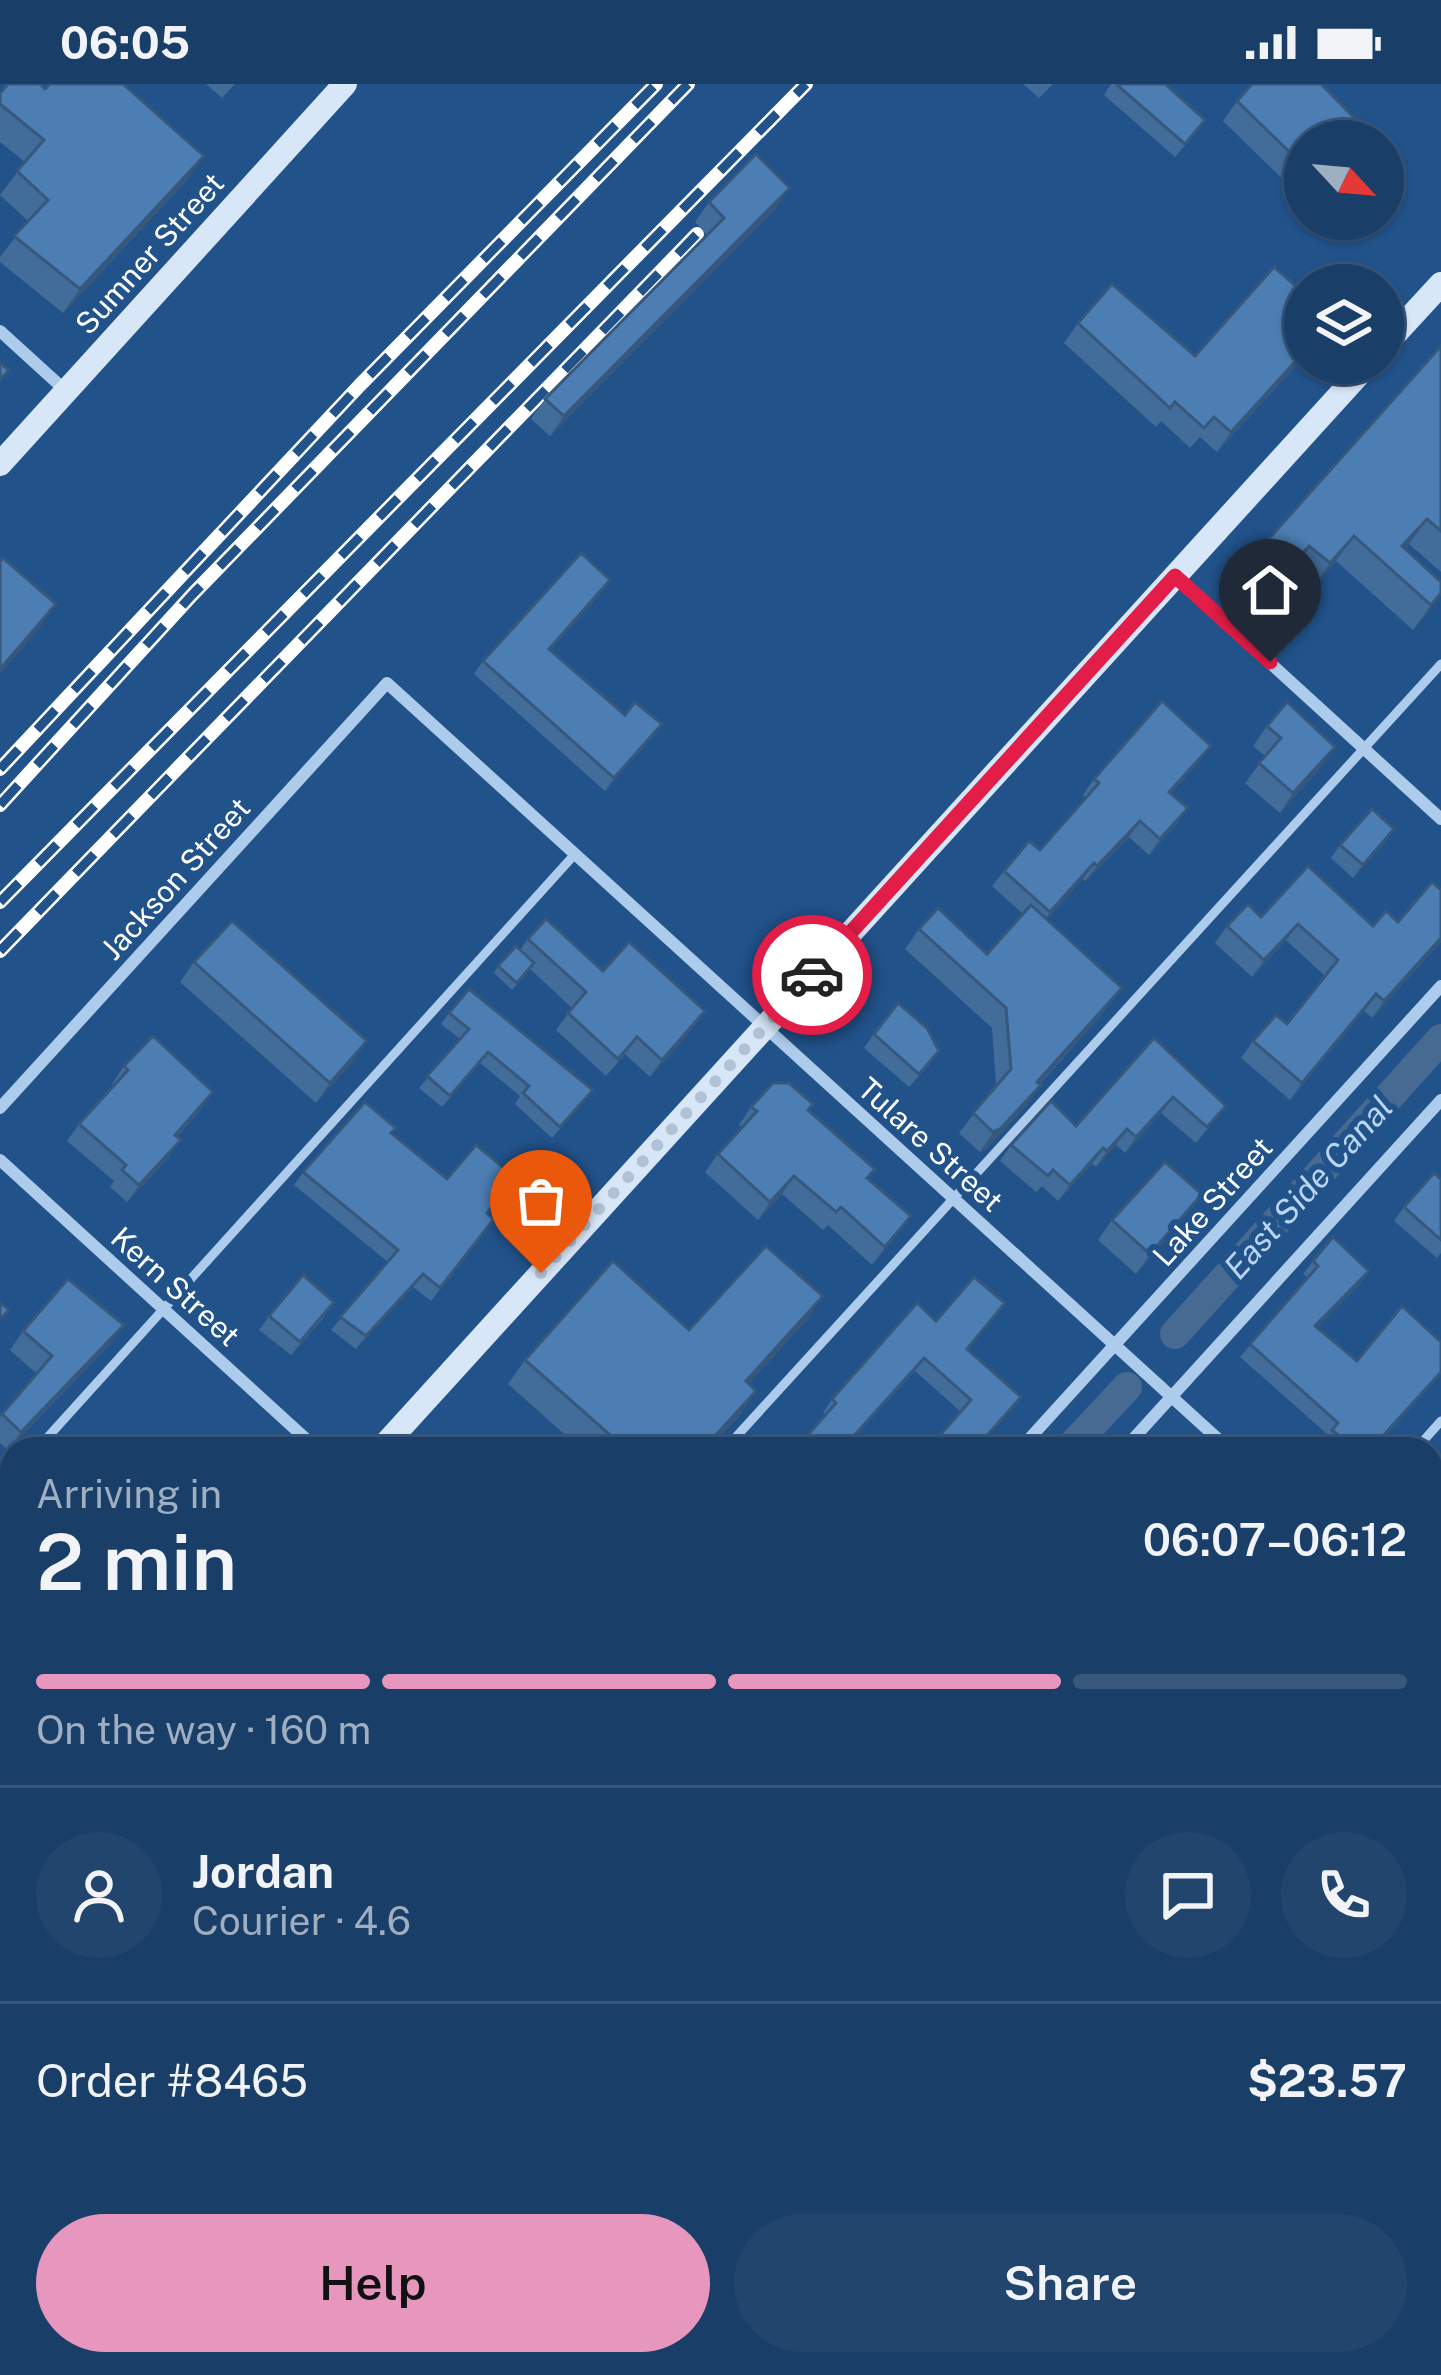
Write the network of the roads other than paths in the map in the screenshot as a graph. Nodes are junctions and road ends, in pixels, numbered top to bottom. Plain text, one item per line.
1 (345, 84) edge
2 (1441, 284) edge
3 (1404, 324) edge
4 (0, 332) edge
5 (1350, 384) edge
6 (66, 391) junction
7 (0, 464) edge
8 (1175, 576) junction
9 (1441, 664) edge
10 (387, 683) joint
11 (1364, 748) junction
12 (1441, 819) edge
13 (575, 854) junction
14 (1441, 986) edge
15 (765, 1027) junction
16 (1441, 1100) edge
17 (0, 1108) edge
18 (0, 1160) edge
19 (952, 1197) junction
20 (163, 1309) junction
21 (1114, 1345) junction
22 (1171, 1397) junction
23 (48, 1437) edge
24 (304, 1437) edge
25 (391, 1437) edge
26 (736, 1437) edge
27 (1031, 1437) edge
28 (1135, 1437) edge
29 (1215, 1437) edge

1 - 6 street, Sumner Street
2 - 3 street
4 - 6 street
5 - 8 street
6 - 7 street, Sumner Street
8 - 11 street
8 - 15 street
9 - 11 lane
10 - 13 street, Tulare Street
10 - 17 street, Jackson Street
11 - 12 street
11 - 19 lane
13 - 15 street, Tulare Street
13 - 20 lane
14 - 21 street, Lake Street
15 - 19 street, Tulare Street
15 - 25 street
16 - 22 street
18 - 20 street, Kern Street
19 - 21 street, Tulare Street
19 - 26 lane
20 - 23 lane
20 - 24 street, Kern Street
21 - 22 street, Tulare Street
21 - 27 street, Lake Street
22 - 28 street
22 - 29 street, Tulare Street

